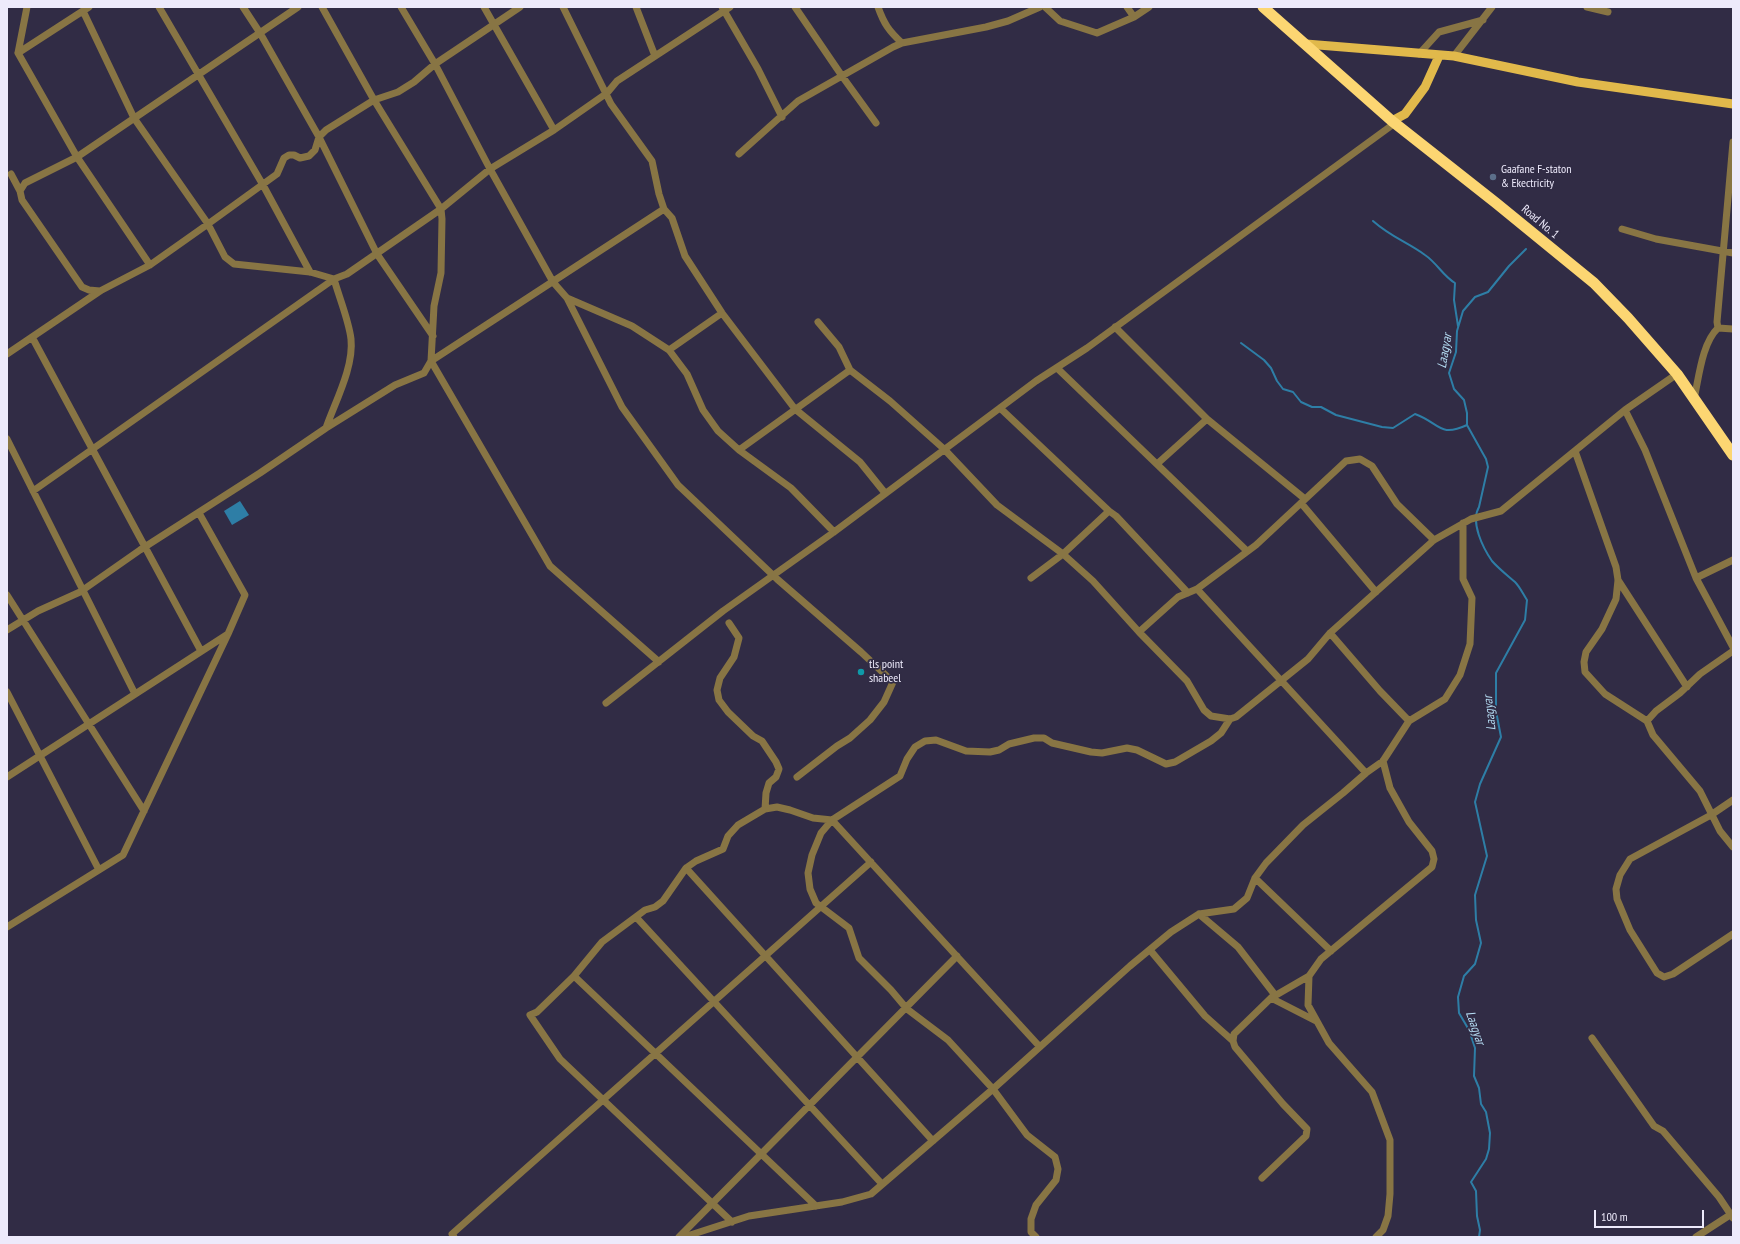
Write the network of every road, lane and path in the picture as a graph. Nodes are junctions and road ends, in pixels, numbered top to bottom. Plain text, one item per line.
1 (27, 7) edge
2 (159, 7) edge
3 (244, 7) edge
4 (298, 7) edge
5 (322, 7) edge
6 (401, 7) edge
7 (484, 7) edge
8 (520, 7) edge
9 (563, 7) edge
10 (636, 7) edge
11 (795, 7) edge
12 (878, 7) edge
13 (1040, 7) edge
14 (1045, 7) edge
15 (1127, 7) edge
16 (1149, 7) edge
17 (1263, 7) edge
18 (1493, 7) edge
19 (1587, 7) edge
20 (725, 8) edge
21 (86, 9) edge
22 (1608, 12) dead end
23 (1134, 17) junction
24 (1483, 20) junction
25 (494, 26) junction
26 (260, 32) junction
27 (902, 43) junction
28 (1306, 44) junction
29 (18, 53) junction
30 (1420, 54) junction
31 (655, 56) junction
32 (1439, 56) junction
33 (1454, 56) junction
34 (435, 64) junction
35 (199, 74) junction
36 (842, 76) junction
37 (607, 93) junction
38 (374, 100) junction
39 (1733, 104) edge
40 (782, 117) junction
41 (134, 118) junction
42 (1394, 122) junction
43 (876, 123) dead end
44 (554, 130) junction
45 (319, 137) junction
46 (1733, 142) edge
47 (739, 154) dead end
48 (77, 157) junction
49 (490, 169) junction
50 (10, 174) dead end
51 (264, 185) junction
52 (20, 190) junction
53 (441, 209) junction
54 (664, 209) junction
55 (208, 224) junction
56 (1622, 229) dead end
57 (1724, 251) junction
58 (1733, 253) edge
59 (377, 254) junction
60 (150, 265) junction
61 (310, 272) junction
62 (334, 279) junction
63 (553, 282) junction
64 (100, 291) junction
65 (567, 298) junction
66 (722, 313) junction
67 (818, 322) dead end
68 (1115, 327) junction
69 (1718, 328) junction
70 (1733, 329) edge
71 (433, 336) junction
72 (32, 337) junction
73 (670, 350) junction
74 (7, 354) edge
75 (431, 361) junction
76 (1057, 368) junction
77 (850, 370) junction
78 (1677, 374) junction
79 (1694, 399) junction
80 (1000, 408) junction
81 (795, 409) junction
82 (1625, 410) junction
83 (1207, 419) junction
84 (326, 428) junction
85 (7, 439) edge
86 (944, 449) junction
87 (92, 450) junction
88 (739, 450) junction
89 (1576, 451) junction
90 (1733, 455) edge
91 (1157, 464) junction
92 (33, 491) junction
93 (885, 493) junction
94 (1303, 501) junction
95 (1109, 511) junction
96 (199, 513) junction
97 (1463, 523) junction
98 (834, 532) junction
99 (1434, 540) junction
100 (145, 547) junction
101 (1247, 551) junction
102 (1063, 554) junction
103 (1733, 560) edge
104 (774, 575) junction
105 (1031, 578) dead end
106 (1696, 578) junction
107 (1618, 580) junction
108 (1197, 589) junction
109 (83, 591) junction
110 (1376, 592) junction
111 (1188, 593) junction
112 (7, 595) edge
113 (23, 620) junction
114 (729, 623) dead end
115 (7, 630) edge
116 (1139, 632) junction
117 (1330, 633) junction
118 (228, 634) junction
119 (1733, 647) edge
120 (201, 651) junction
121 (1733, 651) edge
122 (659, 662) junction
123 (1280, 680) junction
124 (1687, 687) junction
125 (7, 692) edge
126 (135, 694) junction
127 (606, 703) dead end
128 (1230, 719) junction
129 (1409, 720) junction
130 (1647, 721) junction
131 (89, 724) junction
132 (40, 755) junction
133 (1383, 761) junction
134 (1366, 773) junction
135 (7, 777) edge
136 (797, 777) dead end
137 (1733, 800) edge
138 (765, 808) junction
139 (144, 811) junction
140 (1711, 815) junction
141 (832, 820) junction
142 (1733, 847) edge
143 (871, 862) junction
144 (686, 868) junction
145 (99, 870) junction
146 (1255, 878) junction
147 (821, 907) junction
148 (1199, 914) junction
149 (636, 917) junction
150 (7, 927) edge
151 (1733, 934) edge
152 (1150, 950) junction
153 (1331, 951) junction
154 (957, 956) junction
155 (574, 976) junction
156 (1308, 976) junction
157 (1273, 996) junction
158 (906, 1008) junction
159 (1316, 1021) junction
160 (1592, 1038) dead end
161 (1233, 1041) junction
162 (1040, 1047) junction
163 (857, 1057) junction
164 (993, 1089) junction
165 (603, 1100) junction
166 (809, 1105) junction
167 (933, 1141) junction
168 (761, 1154) junction
169 (1262, 1178) dead end
170 (882, 1184) junction
171 (712, 1203) junction
172 (816, 1206) junction
173 (1732, 1215) edge
174 (732, 1222) junction
175 (454, 1237) edge
176 (679, 1237) edge
177 (684, 1237) edge
178 (1036, 1237) edge
179 (1376, 1237) edge
180 (1696, 1237) edge

1 - 29 street
2 - 35 street
3 - 26 street
4 - 26 street
5 - 38 street
6 - 34 street
7 - 25 street
8 - 25 street
9 - 37 street
10 - 31 street
11 - 36 street
12 - 27 street
13 - 27 street
14 - 23 street
15 - 23 street
16 - 23 street
17 - 28 highway, Road No. 1
18 - 24 street
19 - 22 street
20 - 31 street
20 - 40 street
21 - 29 street
21 - 41 street
24 - 30 street
24 - 33 street
25 - 34 street
25 - 44 street
26 - 35 street
26 - 45 street
27 - 36 street
28 - 30 main road
28 - 42 highway, Road No. 1
29 - 48 street
30 - 32 main road
31 - 37 street
32 - 33 main road
32 - 42 main road
33 - 39 main road
34 - 38 street
34 - 49 street
35 - 41 street
35 - 51 street
36 - 40 street
36 - 43 street
37 - 44 street
37 - 54 street
38 - 45 street
38 - 53 street
40 - 47 street
41 - 48 street
41 - 55 street
42 - 68 street
42 - 78 highway, Road No. 1
44 - 49 street
45 - 51 street
45 - 59 street
46 - 57 street
48 - 52 street
48 - 60 street
49 - 53 street
49 - 63 street
50 - 52 street
51 - 55 street
51 - 61 street
52 - 64 street
53 - 59 street
53 - 71 street
54 - 63 street
54 - 66 street
55 - 60 street
55 - 61 street
56 - 57 street
57 - 58 street
57 - 69 street
59 - 62 street
59 - 71 street
60 - 64 street
61 - 62 street
62 - 84 street
62 - 87 street
63 - 65 street
63 - 75 street
64 - 72 street
65 - 73 street
65 - 104 street
66 - 73 street
66 - 81 street
67 - 77 street
68 - 76 street
68 - 83 street
69 - 70 street
69 - 79 street
71 - 75 street
72 - 74 street
72 - 87 street
73 - 88 street
75 - 84 street
75 - 122 street
76 - 80 street
76 - 91 street
77 - 81 street
77 - 86 street
78 - 79 highway, Road No. 1
78 - 82 street
79 - 90 highway, Road No. 1
80 - 86 street
80 - 95 street
81 - 88 street
81 - 93 street
82 - 89 street
82 - 106 street
83 - 91 street
83 - 94 street
84 - 96 street
85 - 92 street
86 - 93 street
86 - 102 street
87 - 92 street
87 - 100 street
88 - 98 street
89 - 97 street
89 - 107 street
91 - 101 street
92 - 109 street
93 - 98 street
94 - 99 street
94 - 101 street
94 - 110 street
95 - 102 street
95 - 111 street
96 - 100 street
96 - 118 street
97 - 99 street
97 - 129 street
98 - 104 street
99 - 110 street
100 - 109 street
100 - 120 street
101 - 108 street
102 - 105 street
102 - 116 street
103 - 106 street
104 - 122 street
104 - 136 street
106 - 119 street
107 - 124 street
107 - 130 street
108 - 111 street
108 - 123 street
109 - 113 street
109 - 126 street
110 - 117 street
111 - 116 street
112 - 113 street
113 - 115 street
113 - 131 street
114 - 138 street
116 - 128 street
117 - 123 street
117 - 129 street
118 - 120 street
118 - 139 street
120 - 126 street
121 - 124 street
122 - 127 street
123 - 128 street
123 - 134 street
124 - 130 street
125 - 132 street
126 - 131 street
128 - 141 street
129 - 133 street
130 - 140 street
131 - 132 street
131 - 139 street
132 - 135 street
132 - 145 street
133 - 134 street
133 - 153 street
134 - 146 street
137 - 140 street
138 - 141 street
138 - 144 street
139 - 145 street
140 - 142 street
140 - 151 street
141 - 143 street
141 - 147 street
143 - 147 street
143 - 154 street
144 - 149 street
144 - 163 street
145 - 150 street
146 - 148 street
146 - 153 street
147 - 158 street
147 - 165 street
148 - 152 street
148 - 157 street
149 - 155 street
149 - 166 street
152 - 161 street
152 - 162 street
153 - 156 street
154 - 158 street
154 - 162 street
155 - 165 street
155 - 168 street
156 - 157 street
156 - 159 street
157 - 159 street
157 - 161 street
158 - 163 street
158 - 164 street
159 - 179 street
160 - 173 street
161 - 169 street
162 - 164 street
163 - 166 street
163 - 167 street
164 - 167 street
164 - 178 street
165 - 171 street
165 - 175 street
166 - 168 street
166 - 170 street
167 - 170 street
168 - 171 street
168 - 172 street
170 - 172 street
171 - 174 street
171 - 176 street
172 - 174 street
173 - 180 street
174 - 177 street

